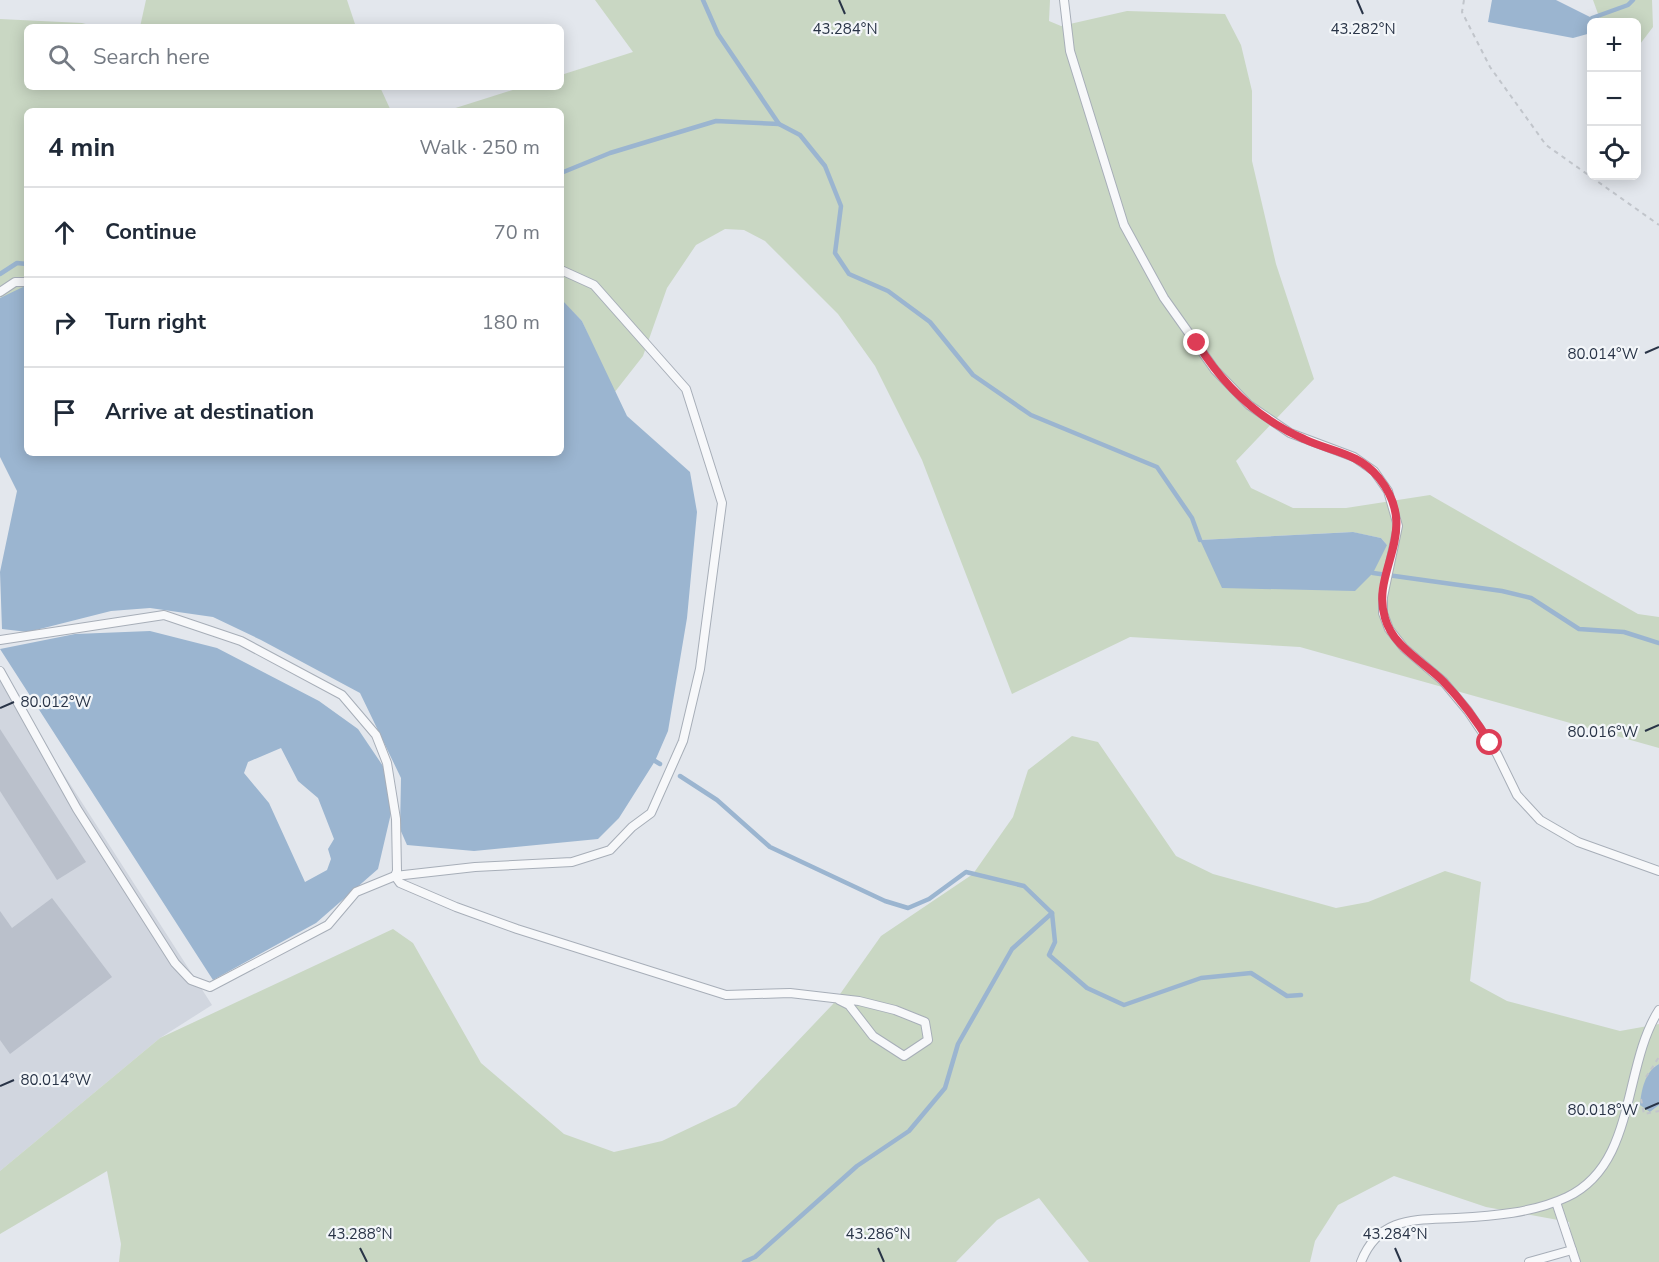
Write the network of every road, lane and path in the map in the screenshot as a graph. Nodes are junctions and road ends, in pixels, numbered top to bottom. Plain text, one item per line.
1 (1064, 0) edge
2 (1464, 0) edge
3 (1659, 225) edge
4 (564, 271) edge
5 (24, 282) edge
6 (0, 292) edge
7 (0, 640) edge
8 (0, 671) edge
9 (1659, 871) edge
10 (395, 876) junction
11 (839, 1000) junction
12 (1659, 1010) edge
13 (1659, 1057) edge
14 (1644, 1081) dead end
15 (1641, 1097) dead end
16 (1659, 1111) edge
17 (1556, 1202) junction
18 (1572, 1250) junction
19 (1361, 1262) edge
20 (1529, 1262) edge
21 (1576, 1262) edge

1 - 9 lane
2 - 3 path
4 - 10 lane
5 - 6 lane
7 - 10 lane
8 - 10 lane
10 - 11 lane
11 - 11 lane
12 - 17 lane
13 - 14 path
15 - 16 path
17 - 18 lane
17 - 19 lane
18 - 20 lane
18 - 21 lane

